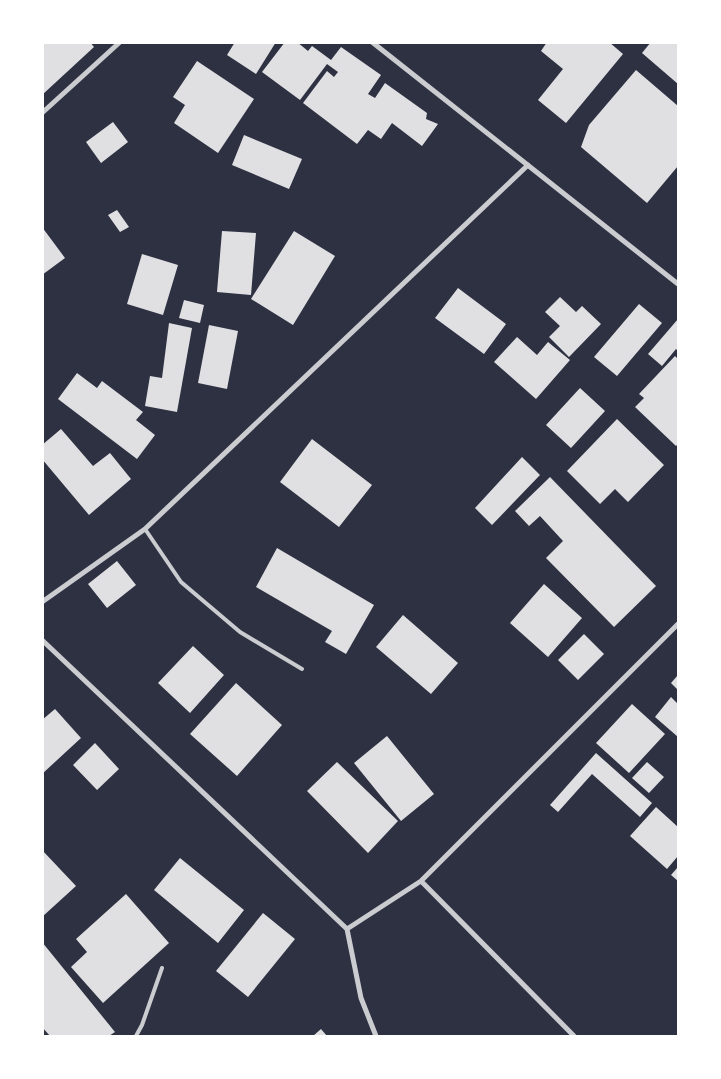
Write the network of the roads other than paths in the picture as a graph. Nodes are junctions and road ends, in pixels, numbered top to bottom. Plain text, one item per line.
1 (120, 42) edge
2 (372, 42) edge
3 (42, 113) edge
4 (528, 165) junction
5 (678, 284) edge
6 (145, 529) junction
7 (42, 602) edge
8 (678, 624) edge
9 (42, 640) edge
10 (302, 669) dead end
11 (421, 881) junction
12 (347, 929) junction
13 (162, 968) dead end
14 (136, 1036) edge
15 (376, 1036) edge
16 (574, 1036) edge

1 - 3 street
2 - 4 street
4 - 5 street
4 - 6 street
6 - 7 street
6 - 10 lane
8 - 11 street
9 - 12 street
11 - 12 street
11 - 16 street
12 - 15 street
13 - 14 lane

